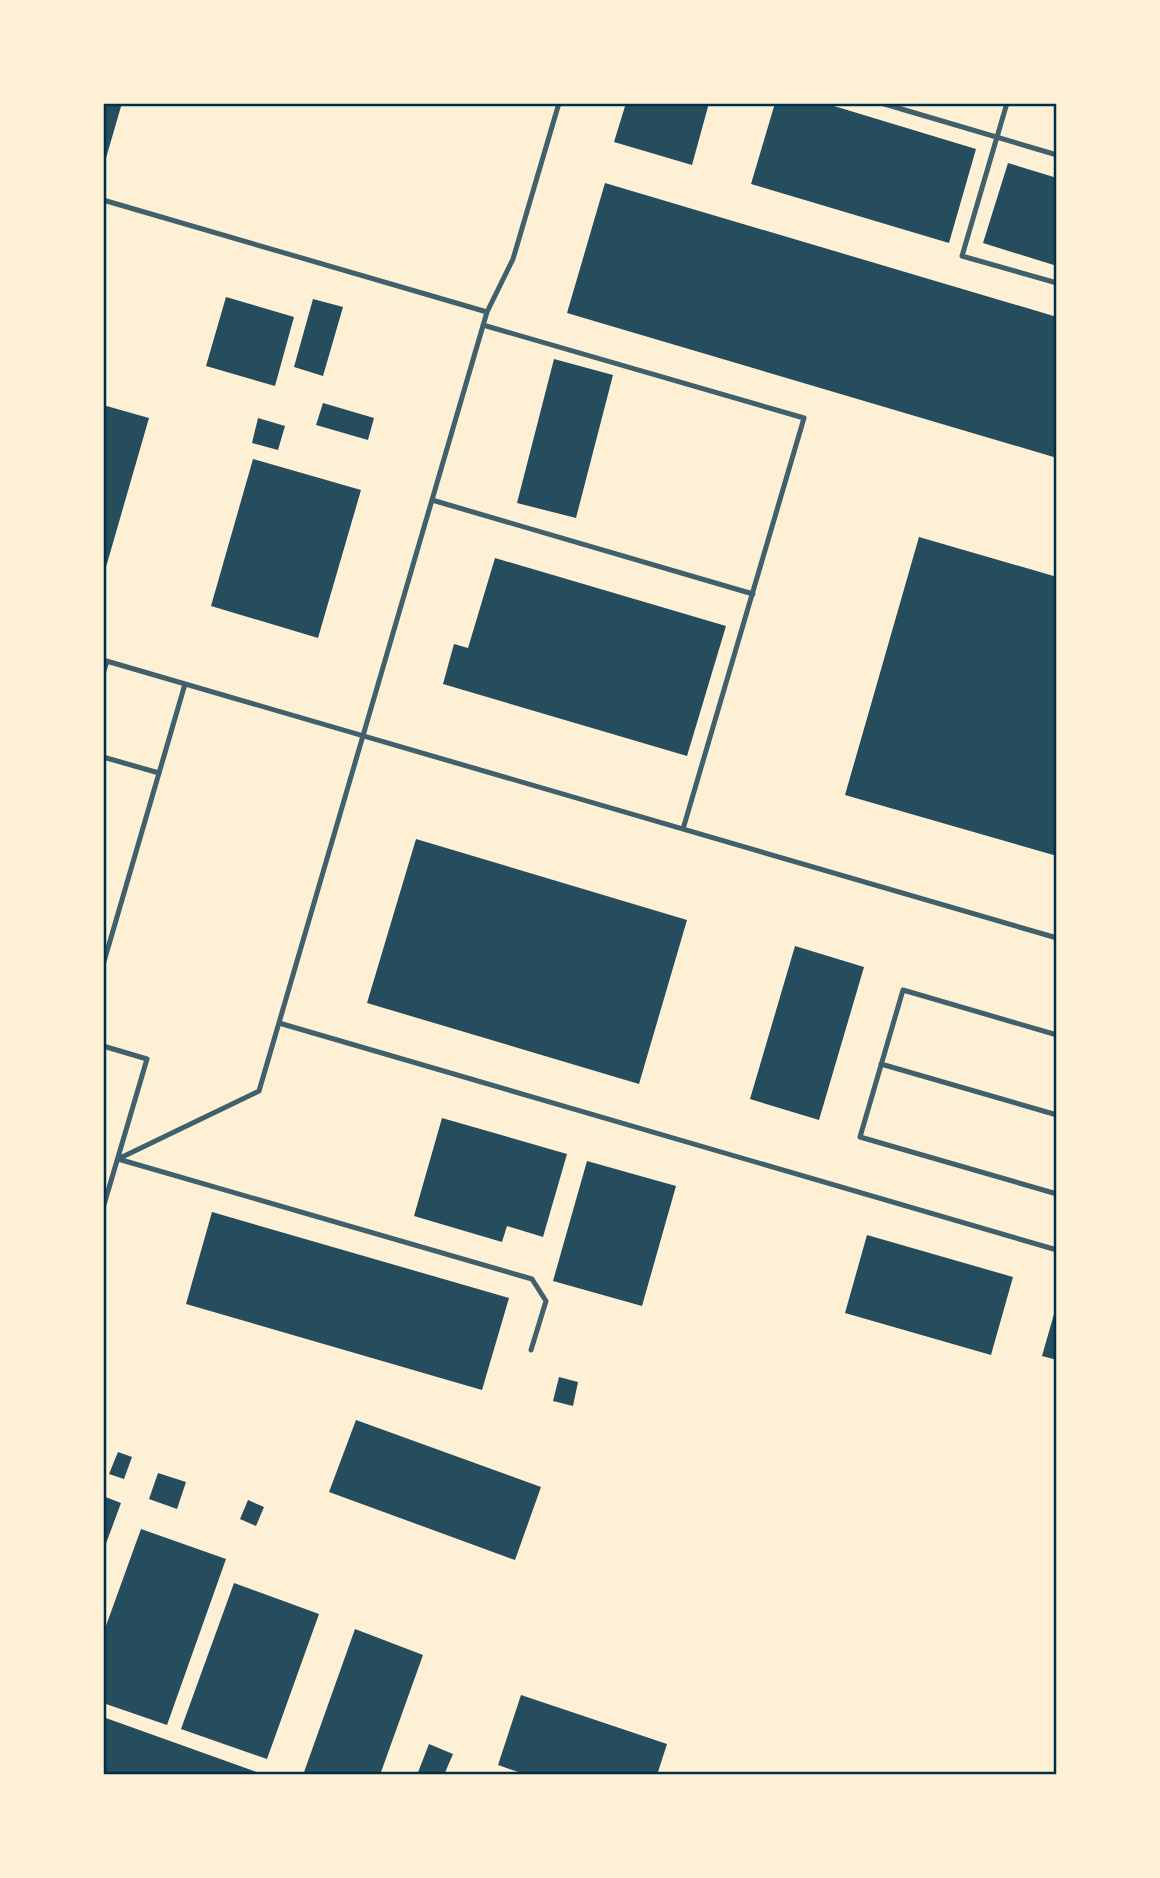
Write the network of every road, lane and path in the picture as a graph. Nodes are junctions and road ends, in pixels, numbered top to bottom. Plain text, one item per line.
1 (559, 103) edge
2 (881, 103) edge
3 (1007, 103) edge
4 (997, 137) junction
5 (1057, 155) edge
6 (103, 200) edge
7 (1057, 283) edge
8 (486, 312) junction
9 (483, 325) junction
10 (432, 500) junction
11 (753, 594) junction
12 (105, 661) edge
13 (103, 674) edge
14 (185, 684) junction
15 (363, 736) junction
16 (103, 757) edge
17 (159, 773) junction
18 (683, 830) junction
19 (1057, 938) edge
20 (103, 965) edge
21 (279, 1023) junction
22 (1057, 1035) edge
23 (103, 1046) edge
24 (881, 1064) junction
25 (1057, 1115) edge
26 (118, 1158) junction
27 (1057, 1194) edge
28 (103, 1208) edge
29 (1057, 1250) edge
30 (531, 1350) dead end

1 - 8 lane
2 - 4 lane
3 - 4 lane
4 - 5 lane
4 - 7 lane
6 - 8 lane
8 - 9 lane
9 - 10 lane
9 - 11 lane
10 - 11 lane
10 - 15 lane
11 - 18 lane
12 - 13 lane
12 - 14 lane
14 - 15 lane
14 - 17 lane
15 - 18 lane
15 - 21 lane
16 - 17 lane
17 - 20 lane
18 - 19 lane
21 - 26 lane
21 - 29 lane
22 - 24 lane
23 - 26 lane
24 - 25 lane
24 - 27 lane
26 - 28 lane
26 - 30 lane

